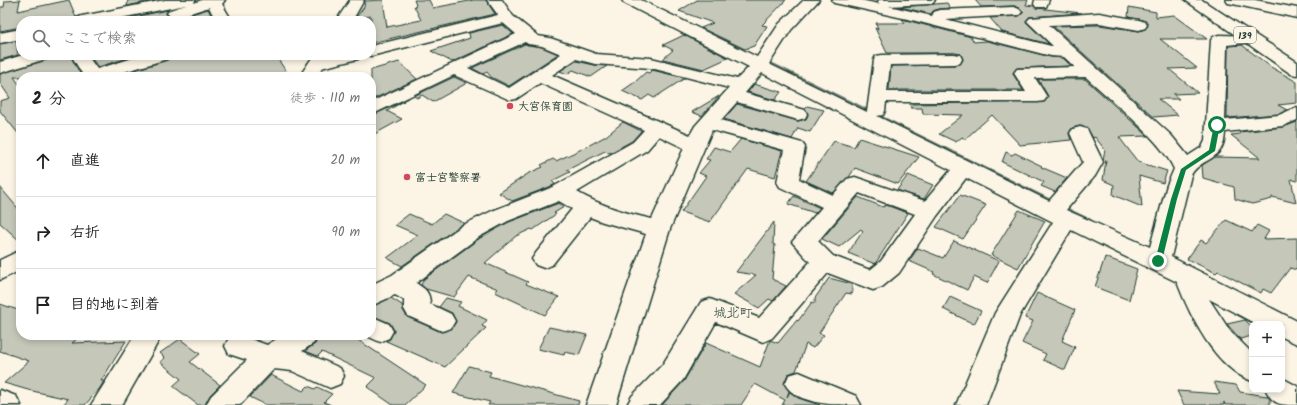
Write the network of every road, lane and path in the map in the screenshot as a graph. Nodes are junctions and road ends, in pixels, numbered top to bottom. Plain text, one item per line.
1 (357, 0) edge
2 (494, 0) edge
3 (629, 0) edge
4 (812, 0) edge
5 (928, 0) edge
6 (1192, 0) edge
7 (1211, 0) edge
8 (1233, 0) edge
9 (215, 1) edge
10 (845, 1) edge
11 (189, 3) edge
12 (912, 6) edge
13 (1014, 12) dead end
14 (1297, 13) edge
15 (112, 16) edge
16 (160, 16) edge
17 (222, 16) edge
18 (347, 16) edge
19 (506, 18) junction
20 (1139, 26) dead end
21 (16, 35) edge
22 (526, 35) junction
23 (0, 38) edge
24 (1250, 39) junction
25 (376, 50) edge
26 (1069, 52) junction
27 (574, 53) junction
28 (1297, 56) edge
29 (954, 59) dead end
30 (25, 60) edge
31 (81, 60) edge
32 (145, 60) edge
33 (334, 60) edge
34 (316, 65) edge
35 (760, 65) junction
36 (0, 68) edge
37 (454, 68) junction
38 (1297, 70) edge
39 (89, 72) edge
40 (105, 72) edge
41 (1092, 72) junction
42 (538, 76) junction
43 (738, 90) junction
44 (376, 107) edge
45 (872, 111) junction
46 (1297, 113) edge
47 (798, 114) dead end
48 (709, 123) junction
49 (1217, 127) junction
50 (656, 128) junction
51 (1080, 133) dead end
52 (695, 145) junction
53 (963, 168) junction
54 (1184, 169) junction
55 (561, 192) junction
56 (837, 205) junction
57 (586, 207) junction
58 (1059, 210) junction
59 (929, 211) junction
60 (659, 229) junction
61 (1159, 257) junction
62 (544, 259) dead end
63 (16, 262) edge
64 (824, 262) junction
65 (0, 271) edge
66 (1188, 278) junction
67 (397, 284) junction
68 (376, 294) edge
69 (442, 321) dead end
70 (1273, 321) edge
71 (1285, 327) edge
72 (1297, 333) edge
73 (146, 340) edge
74 (297, 340) edge
75 (239, 346) dead end
76 (269, 357) junction
77 (1249, 367) edge
78 (330, 376) dead end
79 (800, 384) dead end
80 (1284, 393) edge
81 (1297, 402) edge
82 (0, 403) edge
83 (228, 403) edge
84 (6, 405) edge
85 (106, 405) edge
86 (601, 405) edge
87 (642, 405) edge
88 (846, 405) edge
89 (971, 405) edge

1 - 18 main road
2 - 19 main road
3 - 35 main road
4 - 35 main road
5 - 12 main road
6 - 24 main road, 139
7 - 28 main road, 139
8 - 14 main road
9 - 11 main road
9 - 17 main road
10 - 12 main road
11 - 15 main road
11 - 16 main road
12 - 13 main road
12 - 26 main road
19 - 22 main road
19 - 25 main road
20 - 26 main road
21 - 23 main road
22 - 27 main road
22 - 37 main road
24 - 38 main road, 139
24 - 49 main road
26 - 41 main road
27 - 42 main road
27 - 43 main road
29 - 45 main road
30 - 36 main road
31 - 39 main road
32 - 40 main road
33 - 34 main road
35 - 43 main road
35 - 45 main road
37 - 42 main road
37 - 44 main road
41 - 45 main road
41 - 54 main road
42 - 50 main road
43 - 47 main road
43 - 48 main road
45 - 53 main road
46 - 49 main road
48 - 52 main road
48 - 56 main road
49 - 54 main road
50 - 52 main road
50 - 55 main road
51 - 58 main road
52 - 60 main road
53 - 58 main road
53 - 59 main road
54 - 61 main road
55 - 57 main road
55 - 67 main road
56 - 59 main road
56 - 64 main road
57 - 60 main road
57 - 62 main road
58 - 61 main road
58 - 89 main road
59 - 64 main road
60 - 86 main road
61 - 66 main road
63 - 65 main road
64 - 87 main road
66 - 70 main road
66 - 77 main road
67 - 68 main road
67 - 69 main road
71 - 72 main road
73 - 85 main road
74 - 76 main road
75 - 76 main road
76 - 78 main road
76 - 83 main road
79 - 88 main road
80 - 81 main road
82 - 84 main road

